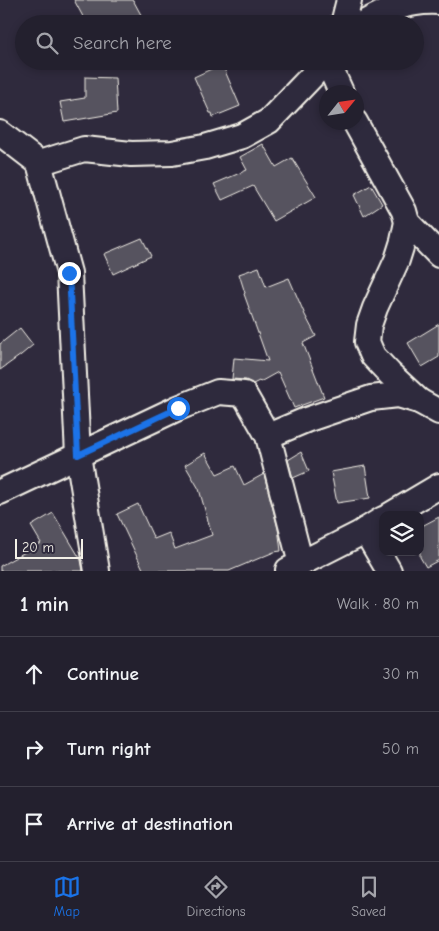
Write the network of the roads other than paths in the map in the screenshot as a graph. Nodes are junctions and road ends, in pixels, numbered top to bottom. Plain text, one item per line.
1 (349, 0) edge
2 (439, 2) edge
3 (345, 15) edge
4 (379, 15) edge
5 (314, 70) edge
6 (331, 70) edge
7 (338, 85) edge
8 (359, 130) edge
9 (0, 133) edge
10 (39, 163) junction
11 (407, 222) junction
12 (439, 255) edge
13 (429, 407) edge
14 (268, 436) junction
15 (78, 455) junction
16 (439, 486) edge
17 (0, 492) edge
18 (397, 511) edge
19 (374, 524) edge
20 (294, 567) edge
21 (97, 571) edge
22 (389, 571) edge

1 - 3 street
2 - 4 street
5 - 10 street
6 - 7 street
8 - 11 street
9 - 10 street
10 - 15 street
11 - 12 street
11 - 13 street
13 - 14 street
14 - 15 street
14 - 20 street
15 - 17 street
15 - 21 street
16 - 18 street
19 - 20 street
19 - 22 street

